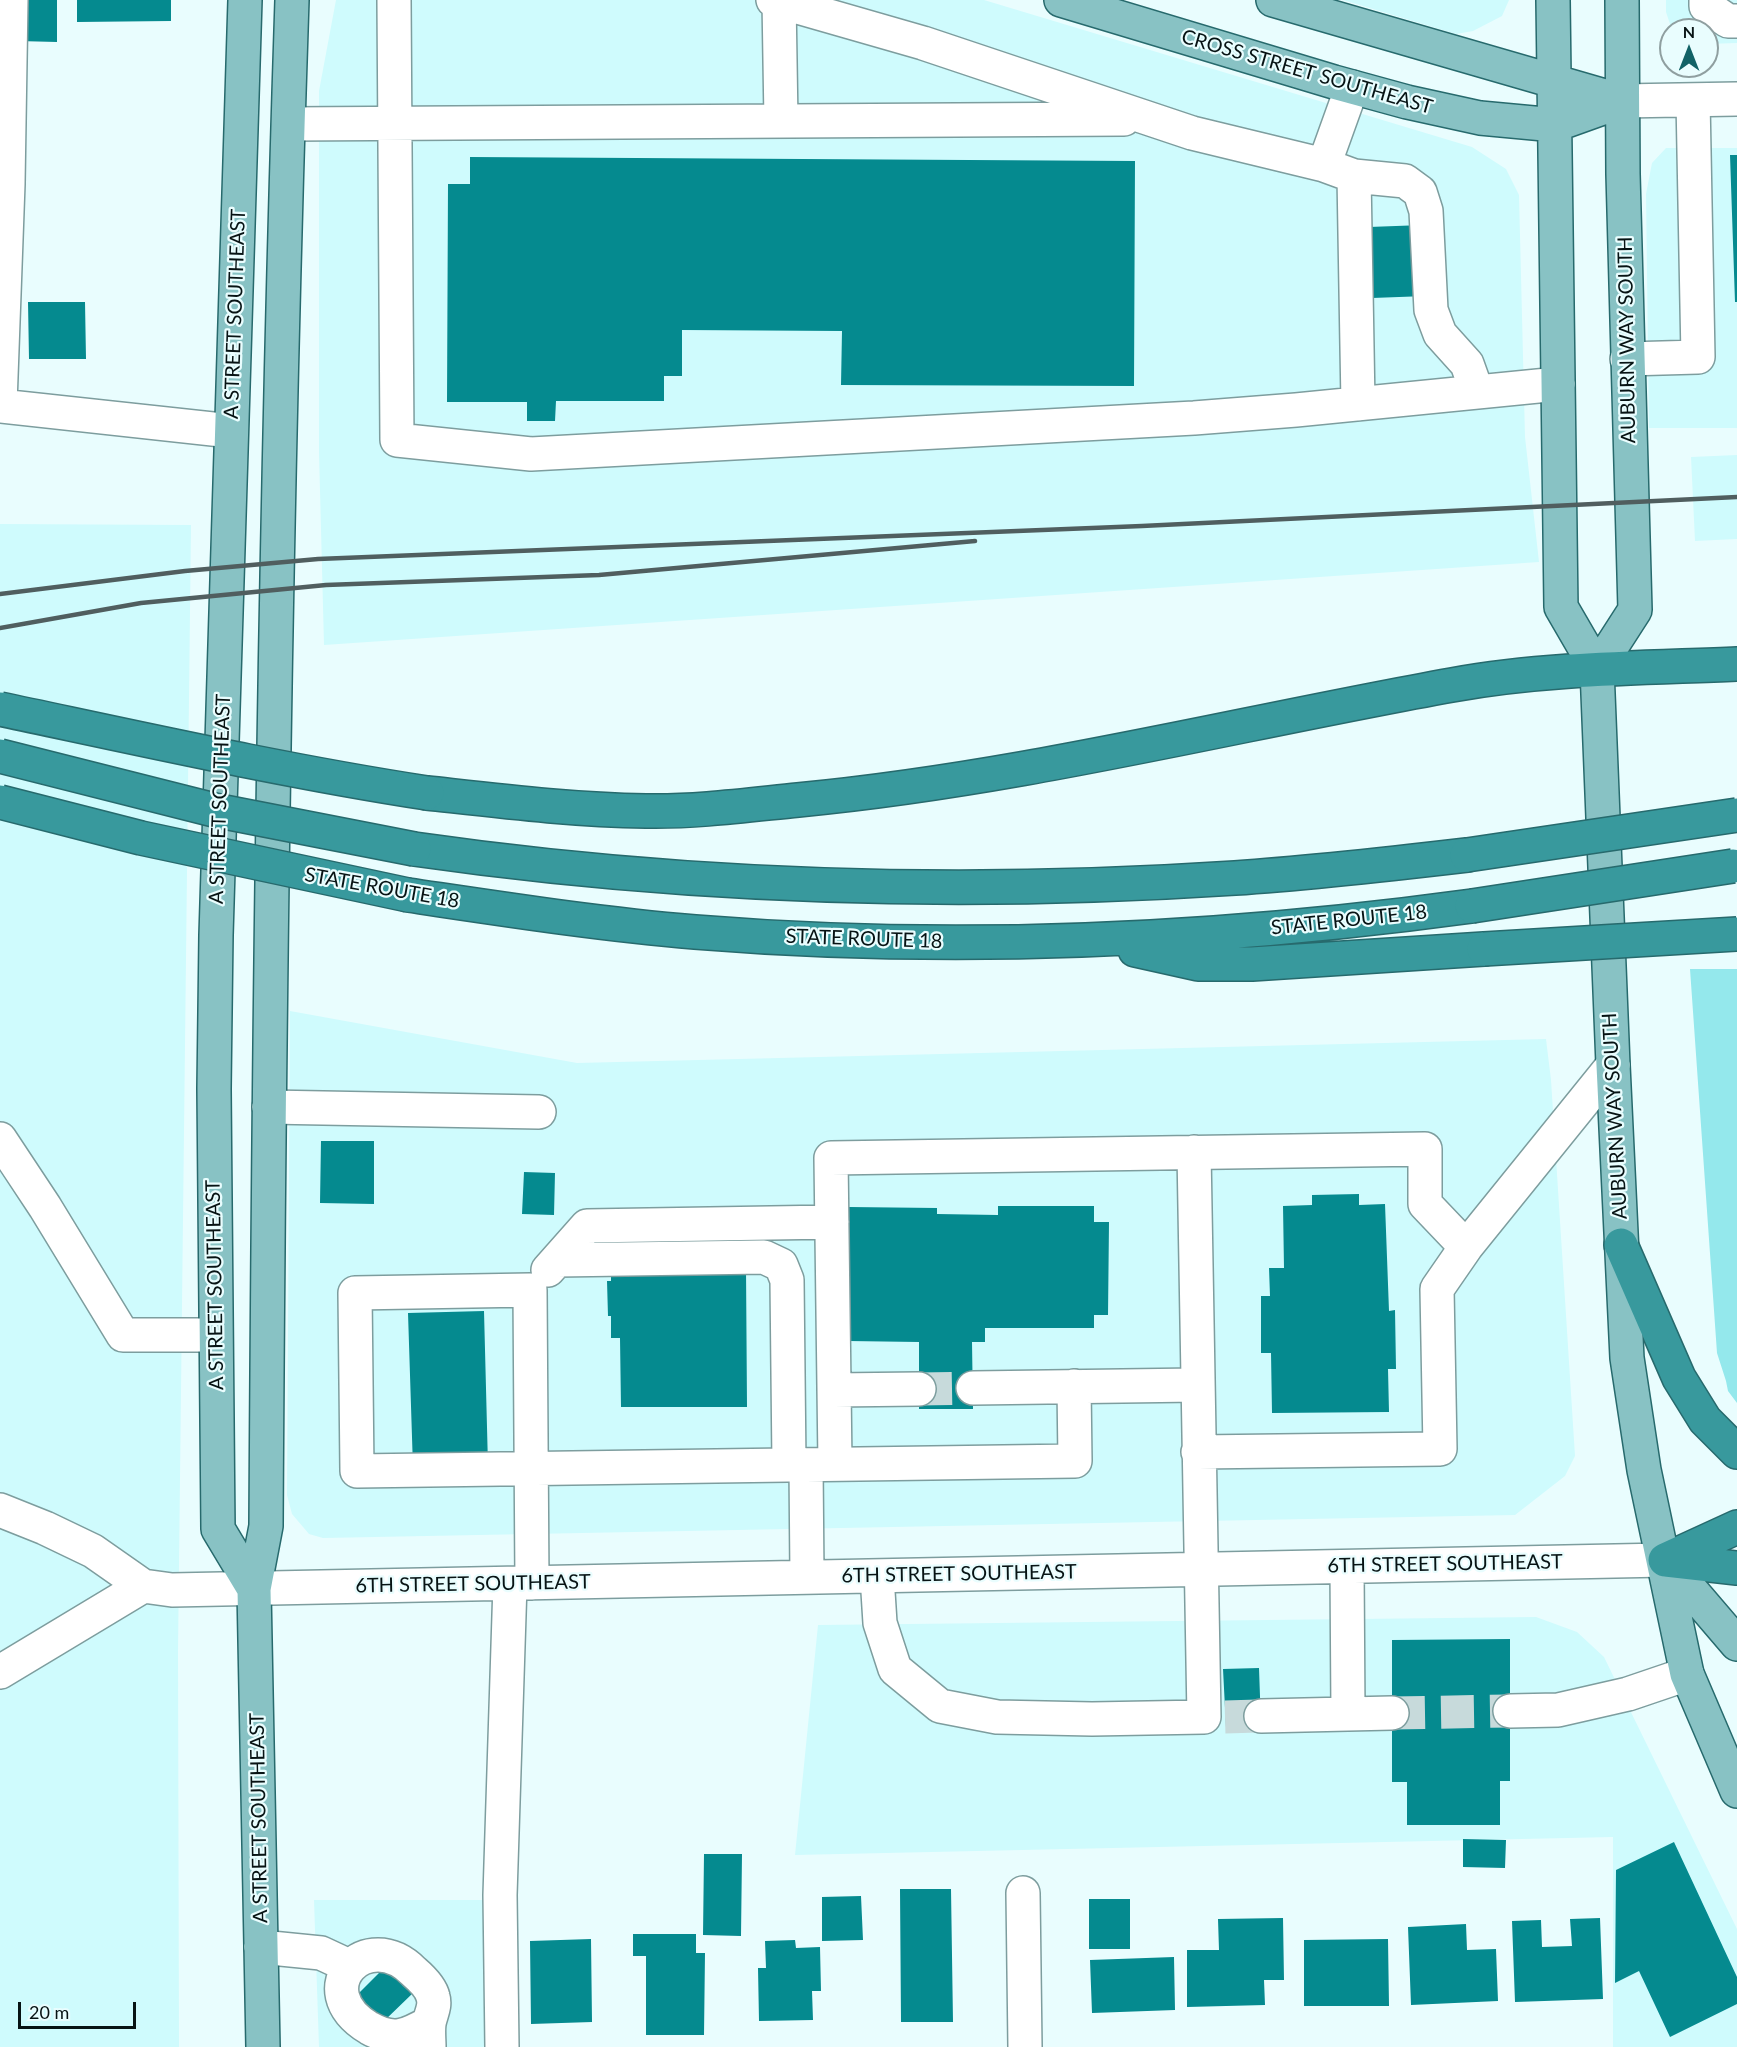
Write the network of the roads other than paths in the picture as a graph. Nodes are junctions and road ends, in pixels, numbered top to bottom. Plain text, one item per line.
1 (11, 0) edge
2 (245, 0) edge
3 (292, 0) edge
4 (304, 0) edge
5 (394, 0) edge
6 (1061, 0) edge
7 (1273, 0) edge
8 (1554, 0) edge
9 (1622, 0) edge
10 (1706, 0) edge
11 (777, 1) edge
12 (1737, 21) edge
13 (291, 33) junction
14 (1554, 80) junction
15 (1352, 87) junction
16 (1737, 99) edge
17 (1693, 100) junction
18 (1622, 101) junction
19 (1151, 119) junction
20 (781, 121) junction
21 (395, 123) junction
22 (289, 124) junction
23 (1555, 125) junction
24 (1339, 170) junction
25 (1627, 360) junction
26 (1557, 384) junction
27 (1477, 392) junction
28 (1358, 404) junction
29 (0, 405) edge
30 (231, 431) junction
31 (1737, 664) edge
32 (1597, 669) junction
33 (0, 709) edge
34 (0, 756) edge
35 (0, 802) edge
36 (1737, 815) edge
37 (1735, 866) edge
38 (1737, 934) edge
39 (1092, 940) junction
40 (1613, 1065) junction
41 (269, 1107) junction
42 (539, 1112) dead end
43 (0, 1139) edge
44 (1194, 1152) junction
45 (832, 1222) junction
46 (1621, 1245) junction
47 (1466, 1247) junction
48 (557, 1260) junction
49 (530, 1290) junction
50 (215, 1335) junction
51 (1197, 1385) junction
52 (1074, 1386) junction
53 (973, 1388) tunnel mouth
54 (919, 1389) tunnel mouth
55 (834, 1390) junction
56 (1198, 1452) junction
57 (1737, 1452) edge
58 (810, 1464) junction
59 (532, 1468) junction
60 (0, 1510) edge
61 (1737, 1527) edge
62 (1665, 1560) junction
63 (1347, 1567) junction
64 (1737, 1568) edge
65 (1200, 1569) junction
66 (877, 1576) junction
67 (807, 1577) junction
68 (521, 1583) junction
69 (143, 1586) junction
70 (254, 1589) junction
71 (1737, 1644) edge
72 (0, 1672) edge
73 (1687, 1674) junction
74 (1510, 1711) tunnel mouth
75 (1392, 1713) tunnel mouth
76 (1348, 1714) junction
77 (1261, 1716) tunnel mouth
78 (1737, 1791) edge
79 (1023, 1893) dead end
80 (261, 1947) junction
81 (349, 1966) junction
82 (429, 2035) edge
83 (263, 2047) edge
84 (502, 2047) edge
85 (1025, 2047) edge

1 - 29 street
2 - 30 main road, A STREET SOUTHEAST
3 - 13 main road, A STREET SOUTHEAST
4 - 13 main road
5 - 21 street
6 - 15 main road, CROSS STREET SOUTHEAST
7 - 14 main road
8 - 14 main road, AUBURN WAY SOUTH
9 - 18 main road, AUBURN WAY SOUTH
10 - 12 street
11 - 19 street
11 - 20 street
13 - 22 main road, A STREET SOUTHEAST
14 - 18 main road
14 - 23 main road, AUBURN WAY SOUTH
15 - 23 main road, CROSS STREET SOUTHEAST
15 - 24 street
16 - 17 street
17 - 18 street
17 - 25 street
18 - 23 main road
18 - 25 main road, AUBURN WAY SOUTH
19 - 20 street
19 - 24 street
20 - 21 street
21 - 22 street
21 - 28 street
22 - 41 main road, A STREET SOUTHEAST
23 - 26 main road, AUBURN WAY SOUTH
24 - 27 street
24 - 28 street
25 - 32 main road, AUBURN WAY SOUTH
26 - 27 street
26 - 32 main road, AUBURN WAY SOUTH
27 - 28 street
29 - 30 street
30 - 50 main road, A STREET SOUTHEAST
31 - 32 highway
32 - 33 highway, bridge
32 - 40 main road, AUBURN WAY SOUTH
34 - 36 highway, bridge
35 - 39 highway, STATE ROUTE 18, bridge
37 - 39 highway, STATE ROUTE 18, bridge
38 - 39 highway, bridge
40 - 46 main road, AUBURN WAY SOUTH
40 - 47 street
41 - 42 street
41 - 70 main road, A STREET SOUTHEAST
43 - 50 street
44 - 45 street
44 - 47 street
44 - 51 street
45 - 48 street
45 - 55 street
46 - 57 highway
46 - 62 main road, AUBURN WAY SOUTH
47 - 56 street
48 - 49 street
48 - 58 street
49 - 59 street
49 - 59 street
50 - 70 main road, A STREET SOUTHEAST
51 - 52 street
51 - 56 street
52 - 53 street
52 - 58 street
54 - 55 street
55 - 58 street
56 - 65 street
58 - 59 street
58 - 67 street
59 - 68 street
60 - 69 street
61 - 62 highway
62 - 63 street, 6TH STREET SOUTHEAST
62 - 64 highway
62 - 71 main road, AUBURN WAY SOUTH
62 - 73 main road, AUBURN WAY SOUTH
63 - 65 street, 6TH STREET SOUTHEAST
63 - 76 street
65 - 66 street, 6TH STREET SOUTHEAST
65 - 66 street
66 - 67 street, 6TH STREET SOUTHEAST
67 - 68 street, 6TH STREET SOUTHEAST
68 - 70 street, 6TH STREET SOUTHEAST
68 - 84 street
69 - 70 street, 6TH STREET SOUTHEAST
69 - 72 street
70 - 80 main road, A STREET SOUTHEAST
73 - 74 street
73 - 78 main road, AUBURN WAY SOUTH
75 - 76 street
76 - 77 street
79 - 85 street
80 - 81 street
80 - 83 main road, A STREET SOUTHEAST
81 - 82 street
81 - 82 street

